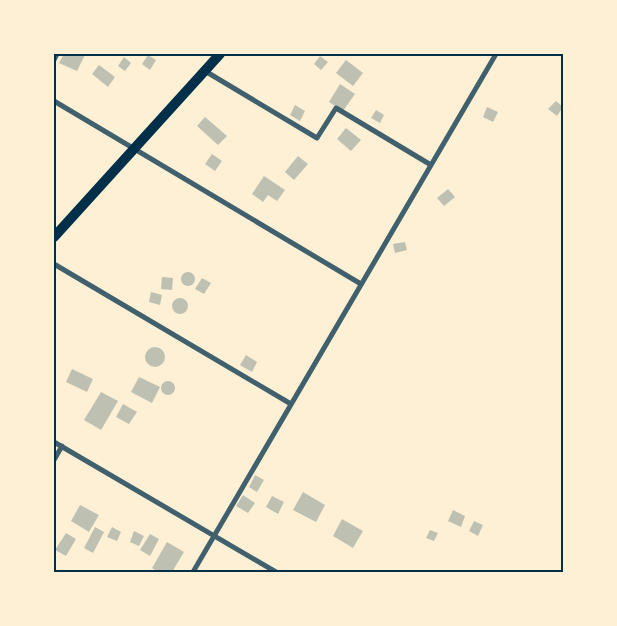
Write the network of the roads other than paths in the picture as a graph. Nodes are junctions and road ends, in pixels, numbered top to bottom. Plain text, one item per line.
1 (57, 54) edge
2 (220, 54) edge
3 (496, 54) edge
4 (54, 60) edge
5 (205, 71) junction
6 (54, 101) edge
7 (134, 149) junction
8 (431, 165) junction
9 (54, 237) edge
10 (54, 264) edge
11 (361, 284) junction
12 (291, 404) junction
13 (54, 442) edge
14 (62, 446) junction
15 (54, 460) edge
16 (214, 536) junction
17 (193, 572) edge
18 (276, 572) edge

1 - 4 street
2 - 5 main road
3 - 8 street
5 - 7 main road
5 - 8 street
6 - 7 street
7 - 9 main road
7 - 11 street
8 - 11 street
10 - 12 street
11 - 12 street
12 - 16 street
13 - 14 street
14 - 15 street
14 - 16 street
16 - 17 street
16 - 18 street

